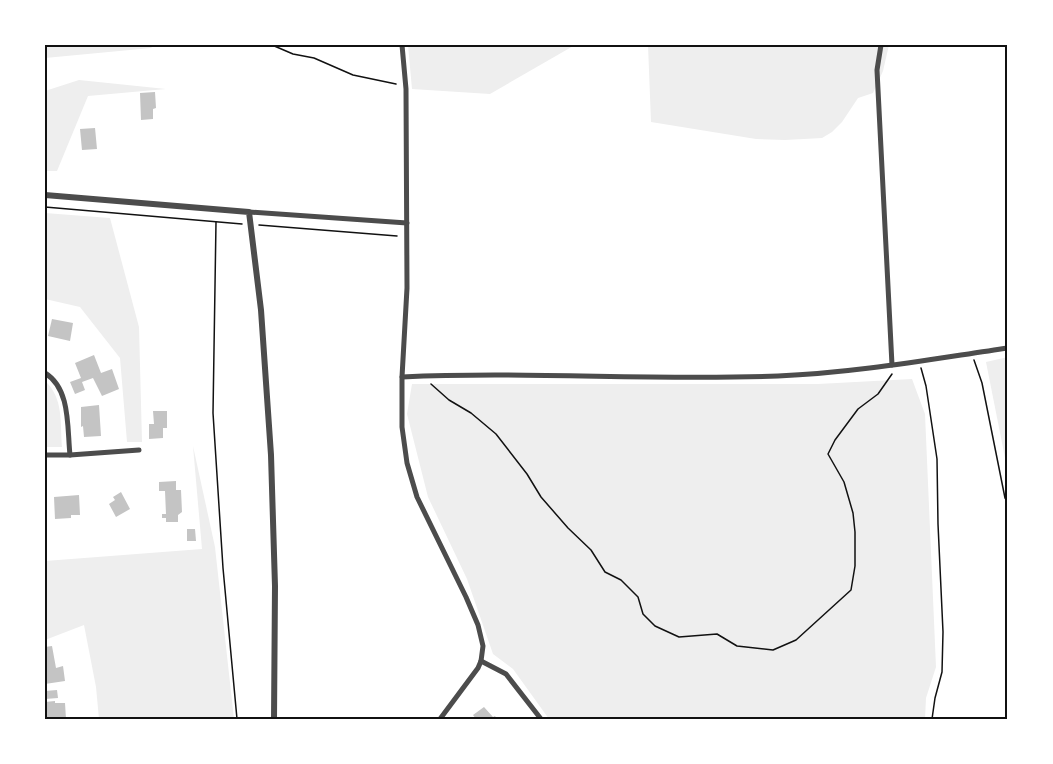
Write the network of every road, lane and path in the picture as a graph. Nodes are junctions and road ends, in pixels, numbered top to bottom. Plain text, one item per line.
1 (272, 45) edge
2 (402, 45) edge
3 (881, 45) edge
4 (406, 89) junction
5 (45, 195) edge
6 (45, 207) edge
7 (249, 212) junction
8 (216, 222) junction
9 (225, 222) dead end
10 (407, 223) junction
11 (269, 226) dead end
12 (407, 237) junction
13 (1008, 348) edge
14 (972, 354) junction
15 (920, 361) junction
16 (900, 364) junction
17 (892, 365) junction
18 (45, 373) edge
19 (423, 376) junction
20 (402, 377) junction
21 (139, 450) dead end
22 (45, 455) edge
23 (70, 455) junction
24 (1008, 502) edge
25 (481, 661) junction
26 (237, 719) edge
27 (274, 719) edge
28 (440, 719) edge
29 (541, 719) edge
30 (932, 719) edge

1 - 4 path
2 - 4 street
3 - 17 street
4 - 10 street
5 - 7 street
6 - 8 path
7 - 10 street
7 - 27 street
8 - 9 path
8 - 26 path
10 - 12 street
11 - 12 path
12 - 20 street
13 - 14 street
14 - 15 street
14 - 24 path
15 - 16 street
15 - 30 path
16 - 17 street
16 - 19 path
17 - 19 street
18 - 23 street
19 - 20 street
20 - 25 street
21 - 23 street
22 - 23 street
25 - 28 street
25 - 29 street

